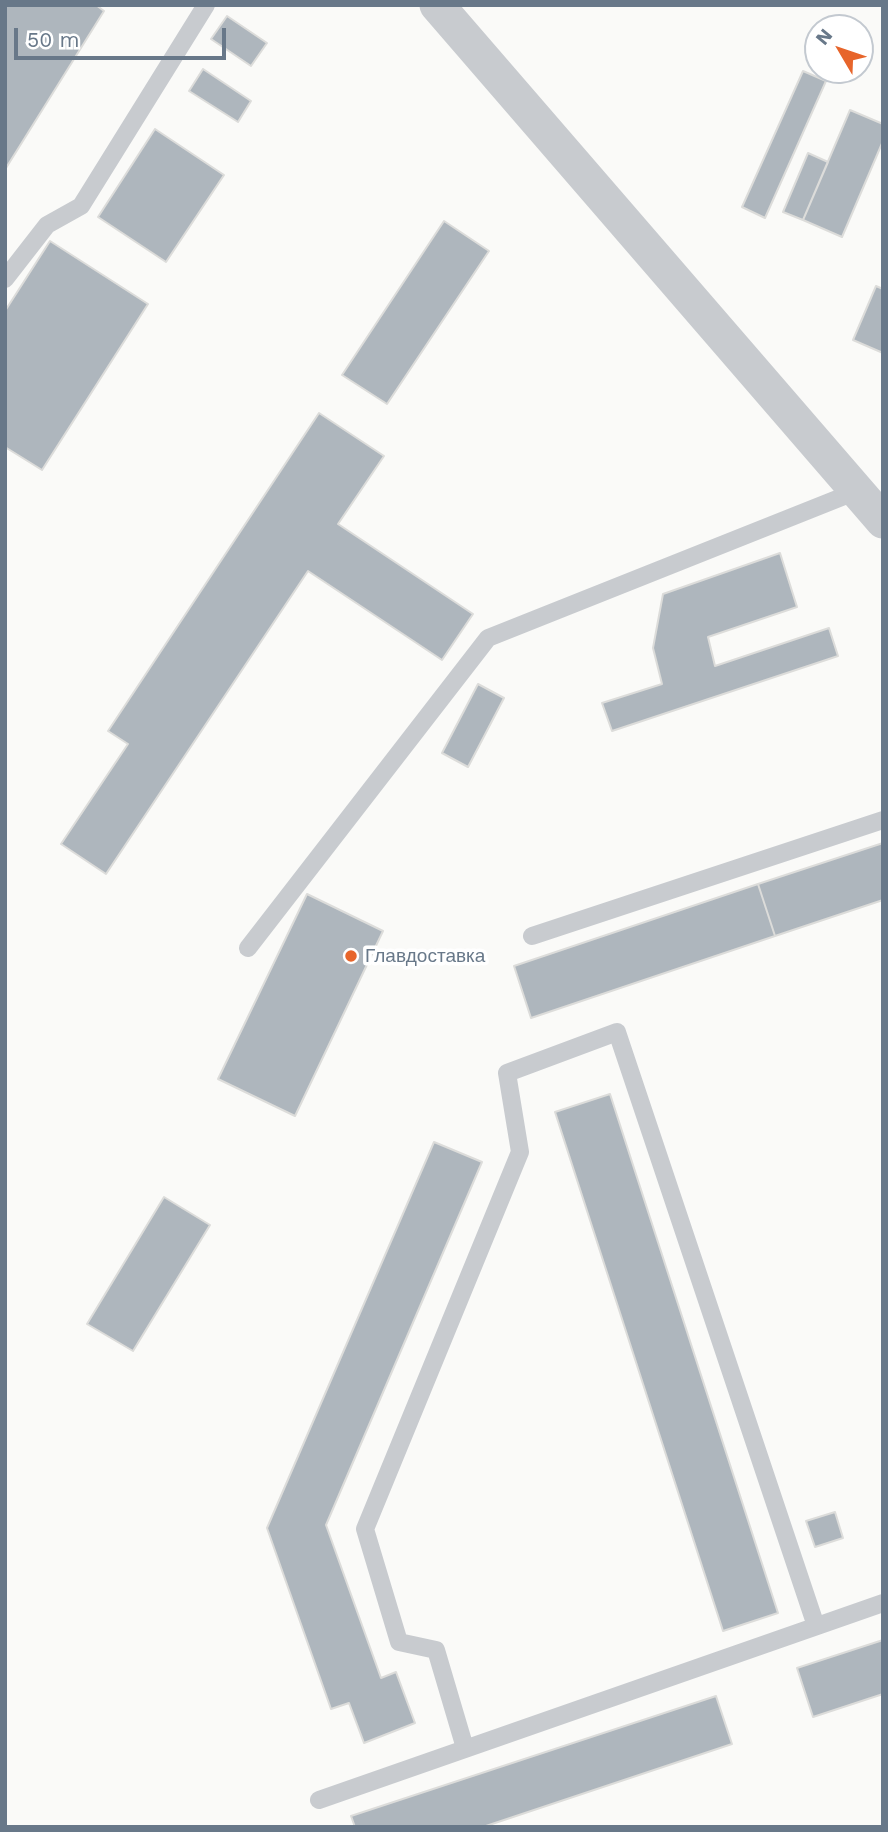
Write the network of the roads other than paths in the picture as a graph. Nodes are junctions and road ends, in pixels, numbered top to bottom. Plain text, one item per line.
1 (206, 5) edge
2 (437, 5) edge
3 (5, 279) edge
4 (857, 491) junction
5 (883, 521) edge
6 (883, 820) edge
7 (531, 936) dead end
8 (248, 948) dead end
9 (883, 1603) edge
10 (816, 1626) junction
11 (465, 1748) junction
12 (318, 1800) dead end

1 - 3 lane
2 - 4 street
4 - 5 street
4 - 8 lane
6 - 7 lane
9 - 10 lane
10 - 11 lane
10 - 11 lane
11 - 12 lane

